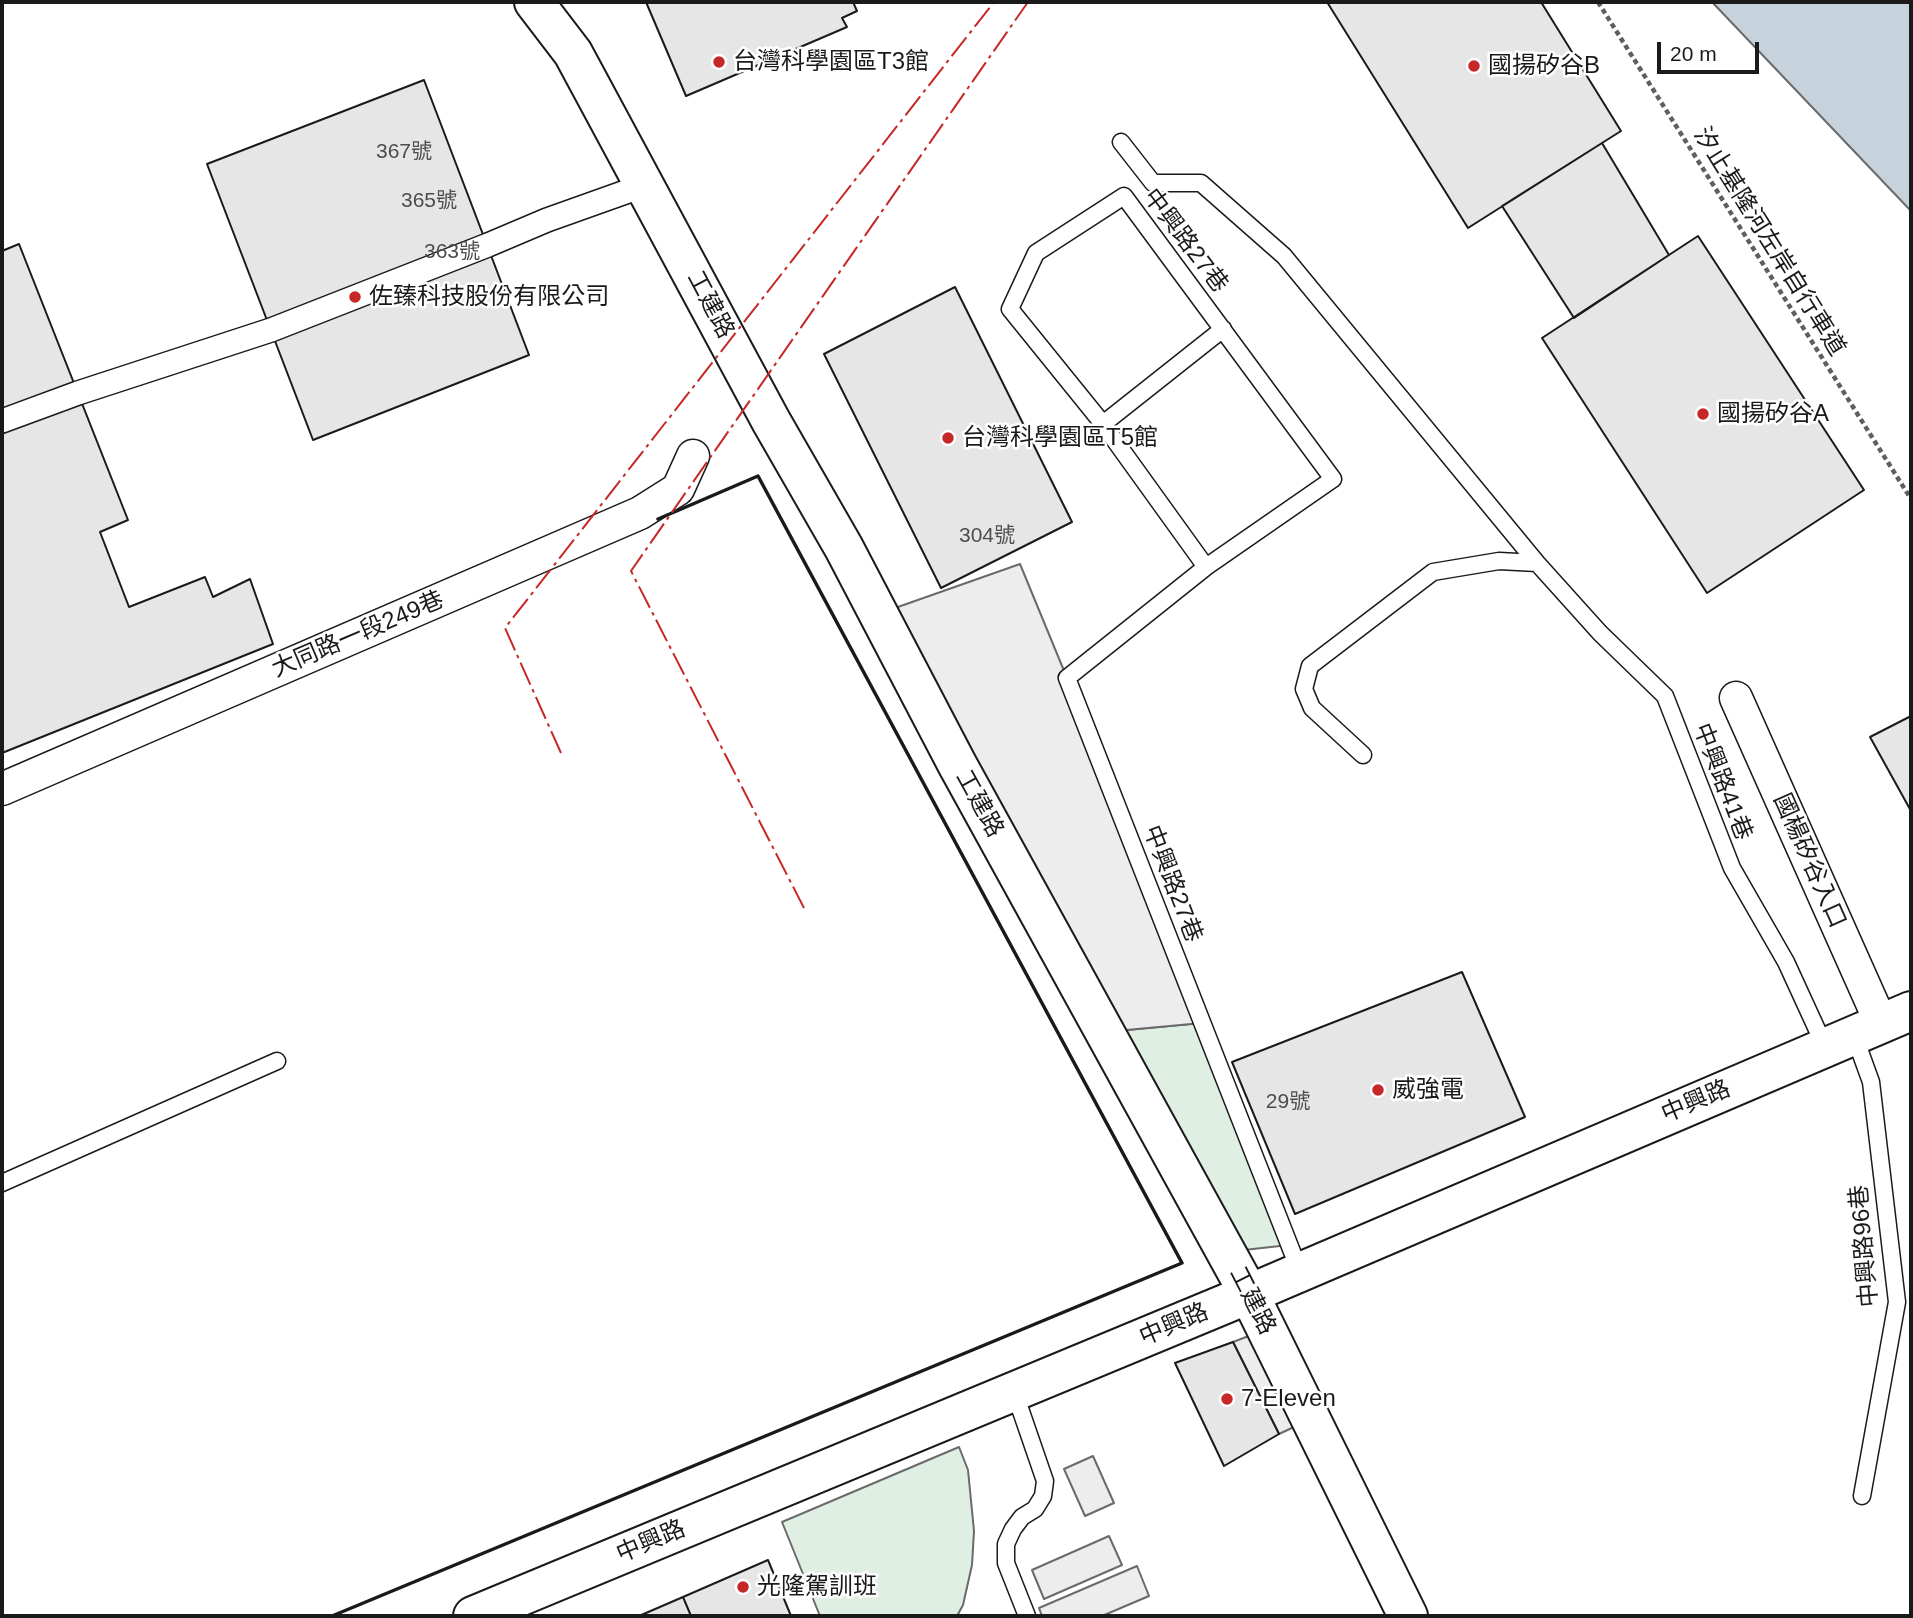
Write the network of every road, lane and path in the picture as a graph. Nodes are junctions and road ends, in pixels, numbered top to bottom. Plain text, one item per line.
1 (534, 2) edge
2 (1598, 2) edge
3 (1121, 142) dead end
4 (635, 189) dead end
5 (1223, 328) junction
6 (2, 421) edge
7 (1103, 424) junction
8 (693, 456) dead end
9 (1911, 499) edge
10 (1537, 563) junction
11 (1206, 567) junction
12 (1736, 698) dead end
13 (1363, 755) dead end
14 (2, 789) edge
15 (1868, 1029) edge
16 (277, 1061) dead end
17 (2, 1183) edge
18 (1300, 1272) junction
19 (1250, 1294) junction
20 (1894, 1322) junction
21 (1911, 1324) edge
22 (1014, 1391) junction
23 (1862, 1496) dead end
24 (473, 1616) edge
25 (1027, 1616) edge
26 (1408, 1616) edge

1 - 19 street, 工建路
2 - 9 path, 汐止基隆河左岸自行車道
3 - 10 lane, 中興路41巷
4 - 6 street
5 - 7 lane, 中興路27巷
5 - 7 lane, 中興路27巷
5 - 11 lane, 中興路27巷
7 - 11 lane, 中興路27巷
8 - 14 street, 大同路一段249巷
10 - 13 lane
10 - 15 lane, 中興路41巷
11 - 18 lane, 中興路27巷
12 - 15 street, 國楊矽谷入口
15 - 18 street, 中興路
15 - 20 lane, 中興路96巷
16 - 17 lane
18 - 19 street, 中興路
19 - 22 street, 中興路
19 - 26 street, 工建路
20 - 21 lane
20 - 23 lane, 中興路96巷
22 - 24 street, 中興路
22 - 25 lane

